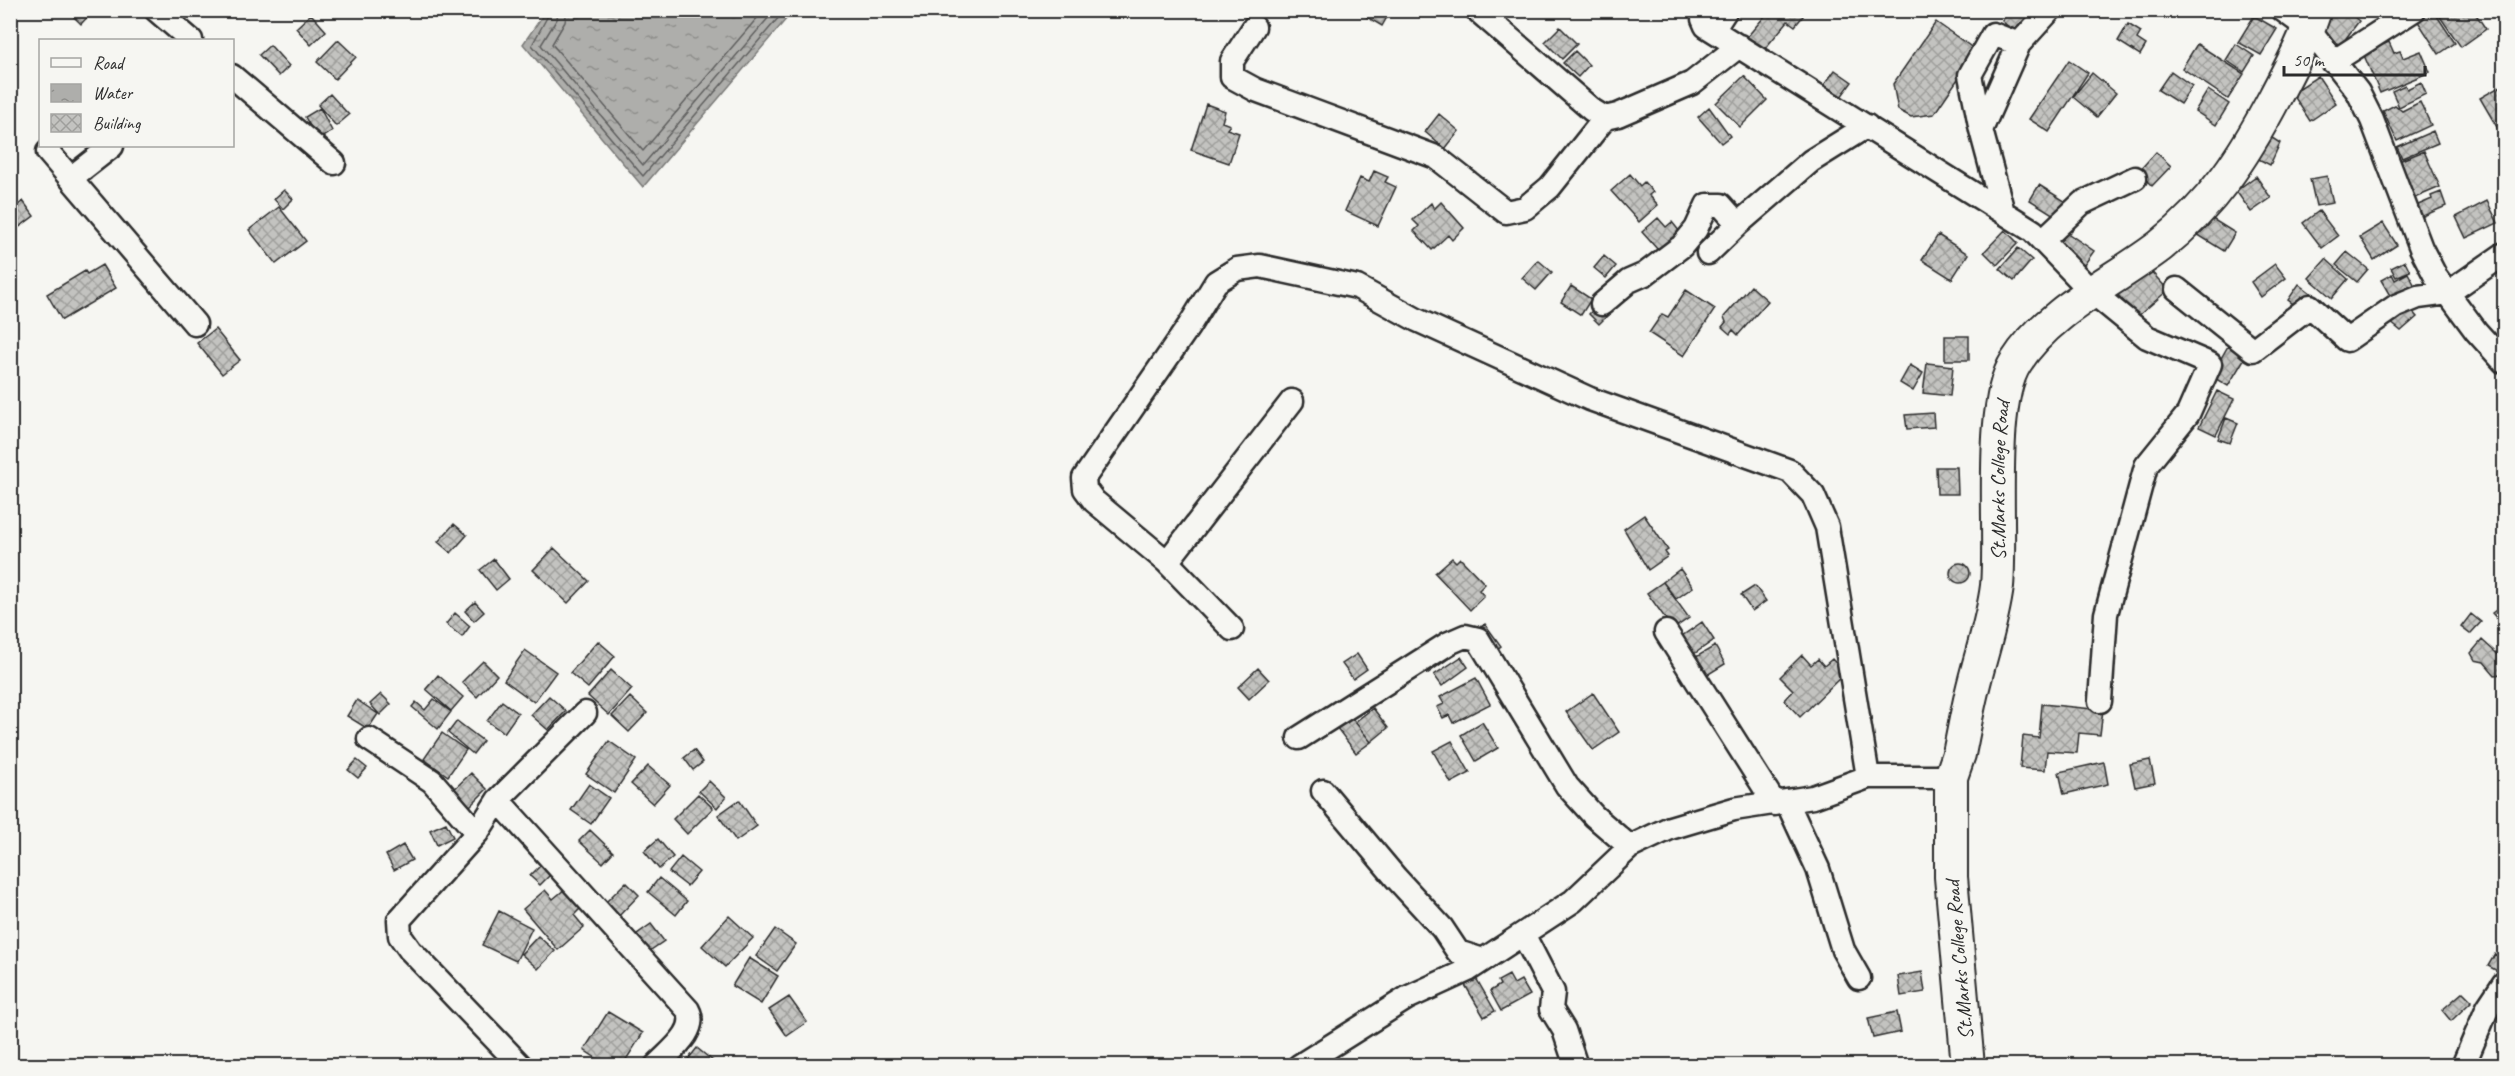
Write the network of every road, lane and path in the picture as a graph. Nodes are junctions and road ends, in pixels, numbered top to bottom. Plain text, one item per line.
1 (156, 10) edge
2 (1477, 10) edge
3 (1726, 10) edge
4 (2050, 10) edge
5 (2283, 10) edge
6 (2414, 10) edge
7 (1709, 20) edge
8 (2312, 20) edge
9 (1254, 27) dead end
10 (190, 39) edge
11 (2019, 44) junction
12 (1738, 46) junction
13 (2333, 62) junction
14 (234, 78) edge
15 (1605, 118) junction
16 (1866, 126) junction
17 (1981, 130) junction
18 (111, 147) edge
19 (48, 152) dead end
20 (334, 163) dead end
21 (71, 178) junction
22 (2135, 178) dead end
23 (2003, 212) junction
24 (1738, 224) junction
25 (2043, 240) junction
26 (1708, 253) dead end
27 (2505, 254) edge
28 (2177, 289) dead end
29 (2092, 292) junction
30 (2448, 293) junction
31 (1602, 304) dead end
32 (195, 324) dead end
33 (2505, 362) edge
34 (1292, 401) dead end
35 (1167, 562) junction
36 (1232, 629) dead end
37 (1666, 632) dead end
38 (2100, 701) dead end
39 (585, 713) dead end
40 (1299, 738) dead end
41 (369, 739) dead end
42 (1868, 777) junction
43 (1951, 777) junction
44 (1323, 792) dead end
45 (498, 800) junction
46 (1781, 803) junction
47 (477, 833) junction
48 (1629, 847) junction
49 (1523, 934) junction
50 (1483, 960) junction
51 (1859, 978) dead end
52 (2505, 983) edge
53 (2496, 1013) edge
54 (521, 1065) edge
55 (656, 1065) edge
56 (1299, 1065) edge
57 (1575, 1065) edge
58 (1968, 1065) edge
59 (2463, 1065) edge

1 - 10 street
2 - 15 street
3 - 7 street
4 - 11 street
5 - 8 street
6 - 13 street
7 - 12 street
8 - 13 street
8 - 29 main road, St.Marks College Road
9 - 15 street
11 - 17 street
11 - 17 street
12 - 15 street
12 - 16 street
13 - 30 street
14 - 20 street
16 - 23 street
16 - 24 street
17 - 23 street
18 - 21 street
19 - 21 street
21 - 32 street
22 - 25 street
23 - 25 street
24 - 26 street
24 - 31 street
25 - 29 street
27 - 30 street
28 - 30 street
29 - 38 street
29 - 43 main road, St.Marks College Road
30 - 33 street
34 - 35 street
35 - 36 street
35 - 42 street
37 - 46 street
39 - 45 street
40 - 48 street
41 - 47 street
42 - 43 street
42 - 46 street
43 - 58 main road, St.Marks College Road
44 - 50 street
45 - 47 street
45 - 55 street
46 - 48 street
46 - 51 street
47 - 54 street
48 - 49 street
49 - 50 street
49 - 57 street
50 - 56 street
52 - 53 street
53 - 59 street

